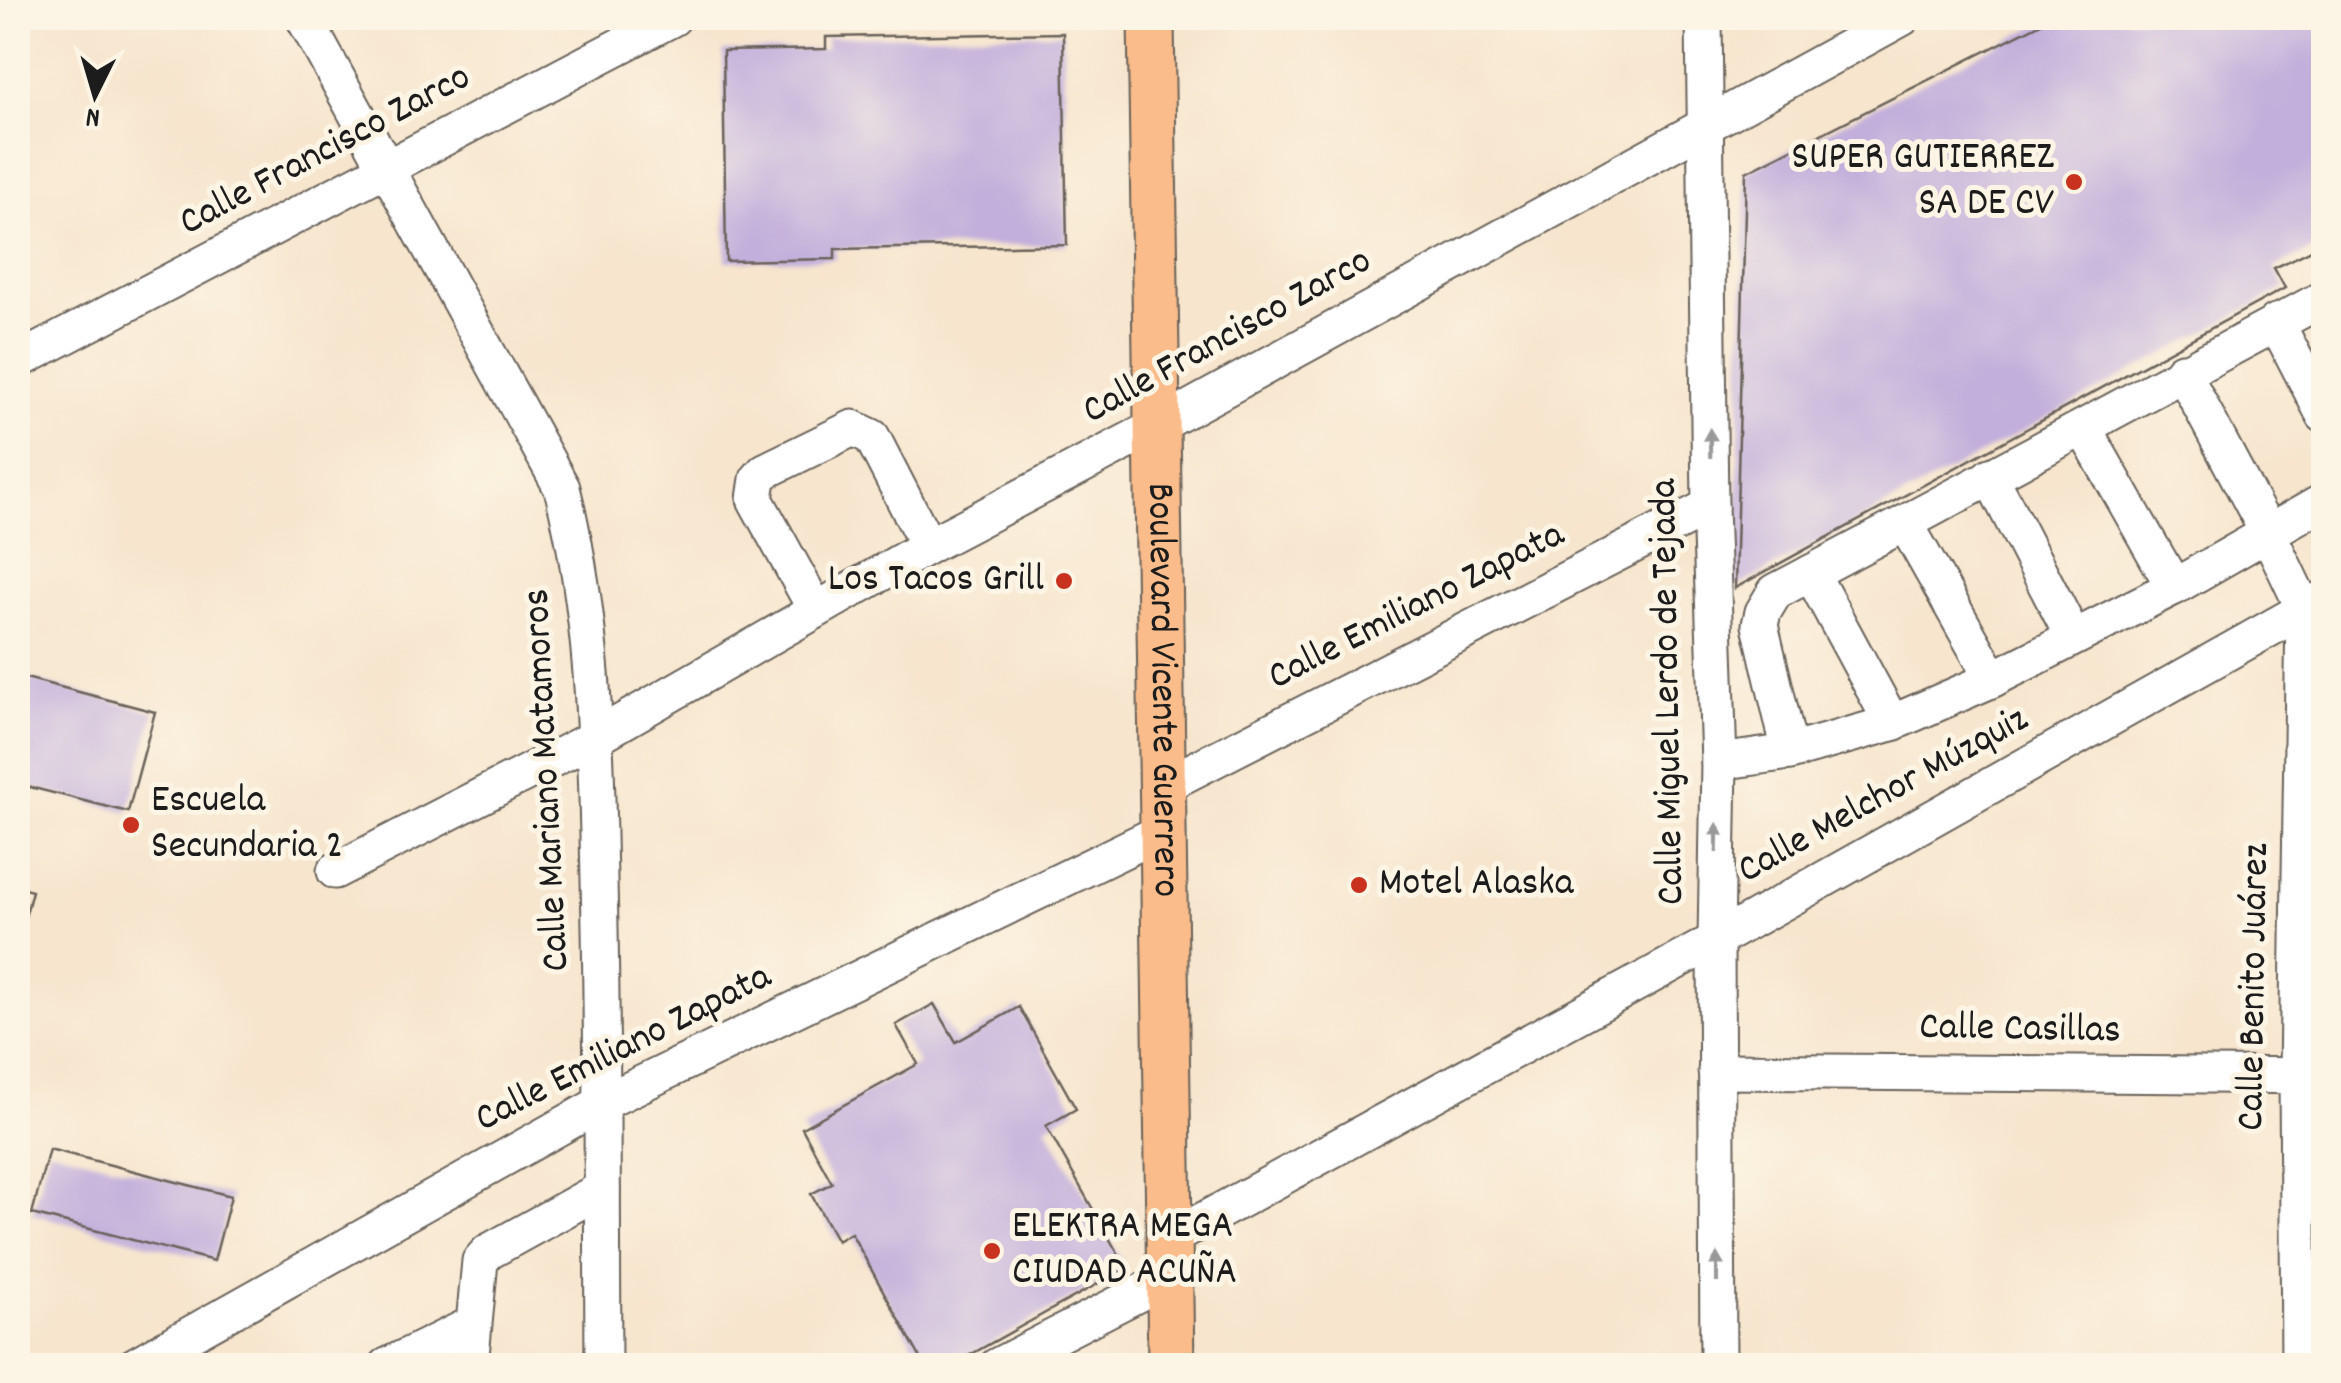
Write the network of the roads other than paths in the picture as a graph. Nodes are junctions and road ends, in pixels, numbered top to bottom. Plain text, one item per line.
1 (304, 18) edge
2 (673, 18) edge
3 (1151, 18) edge
4 (1704, 18) edge
5 (1902, 18) edge
6 (1706, 124) junction
7 (390, 168) junction
8 (2324, 298) edge
9 (2276, 322) junction
10 (18, 360) edge
11 (2182, 371) junction
12 (2324, 415) edge
13 (1157, 426) junction
14 (2084, 428) junction
15 (1990, 476) junction
16 (2324, 501) edge
17 (1710, 506) junction
18 (1905, 523) junction
19 (2267, 531) junction
20 (928, 546) junction
21 (1810, 573) junction
22 (2174, 587) junction
23 (2314, 604) edge
24 (816, 610) junction
25 (2073, 637) junction
26 (1993, 679) junction
27 (1892, 724) junction
28 (596, 737) junction
29 (1790, 752) junction
30 (1719, 762) junction
31 (1163, 786) junction
32 (1163, 831) junction
33 (335, 871) dead end
34 (1716, 940) junction
35 (1716, 1071) junction
36 (2310, 1076) edge
37 (604, 1102) junction
38 (602, 1188) junction
39 (1169, 1258) junction
40 (473, 1324) junction
41 (134, 1366) edge
42 (387, 1366) edge
43 (470, 1366) edge
44 (602, 1366) edge
45 (997, 1366) edge
46 (1171, 1366) edge
47 (1718, 1366) edge
48 (2298, 1366) edge

1 - 7 street, Calle Mariano Matamoros
2 - 7 street, Calle Francisco Zarco
3 - 13 main road, Boulevard Vicente Guerrero
4 - 6 street, Calle Miguel Lerdo de Tejada
5 - 6 street, Calle Francisco Zarco
6 - 13 street, Calle Francisco Zarco
17 -> 6 street, Calle Miguel Lerdo de Tejada
7 - 10 street, Calle Francisco Zarco
7 - 28 street, Calle Mariano Matamoros
8 - 9 street
9 - 11 street
9 - 12 street
11 - 14 street
11 - 19 street
13 - 20 street, Calle Francisco Zarco
13 - 31 main road, Boulevard Vicente Guerrero
14 - 15 street
14 - 22 street
15 - 18 street
15 - 25 street
16 - 19 street
17 - 30 street, Calle Miguel Lerdo de Tejada
17 - 31 street, Calle Emiliano Zapata
18 - 21 street
18 - 26 street
19 - 22 street
19 - 23 street
20 - 24 street, Calle Francisco Zarco
20 - 24 street
21 - 27 street
21 - 29 street
22 - 25 street
23 - 34 street, Calle Melchor Múzquiz
23 - 36 street, Calle Benito Juárez
24 - 28 street, Calle Francisco Zarco
25 - 26 street
26 - 27 street
27 - 29 street
28 - 33 street, Calle Francisco Zarco
28 - 37 street, Calle Mariano Matamoros
29 - 30 street
34 -> 30 street, Calle Miguel Lerdo de Tejada
31 - 32 main road, Boulevard Vicente Guerrero
32 - 37 street, Calle Emiliano Zapata
32 - 39 main road, Boulevard Vicente Guerrero
34 - 35 street, Calle Miguel Lerdo de Tejada
34 - 39 street, Calle Melchor Múzquiz
35 - 36 street, Calle Casillas
47 -> 35 street, Calle Miguel Lerdo de Tejada
36 - 48 street, Calle Benito Juárez
37 - 38 street, Calle Mariano Matamoros
37 - 41 street, Calle Emiliano Zapata
38 - 40 street
38 - 44 street, Calle Mariano Matamoros
39 - 45 street, Calle Melchor Múzquiz
39 - 46 main road, Boulevard Vicente Guerrero
40 - 42 street
40 - 43 street

